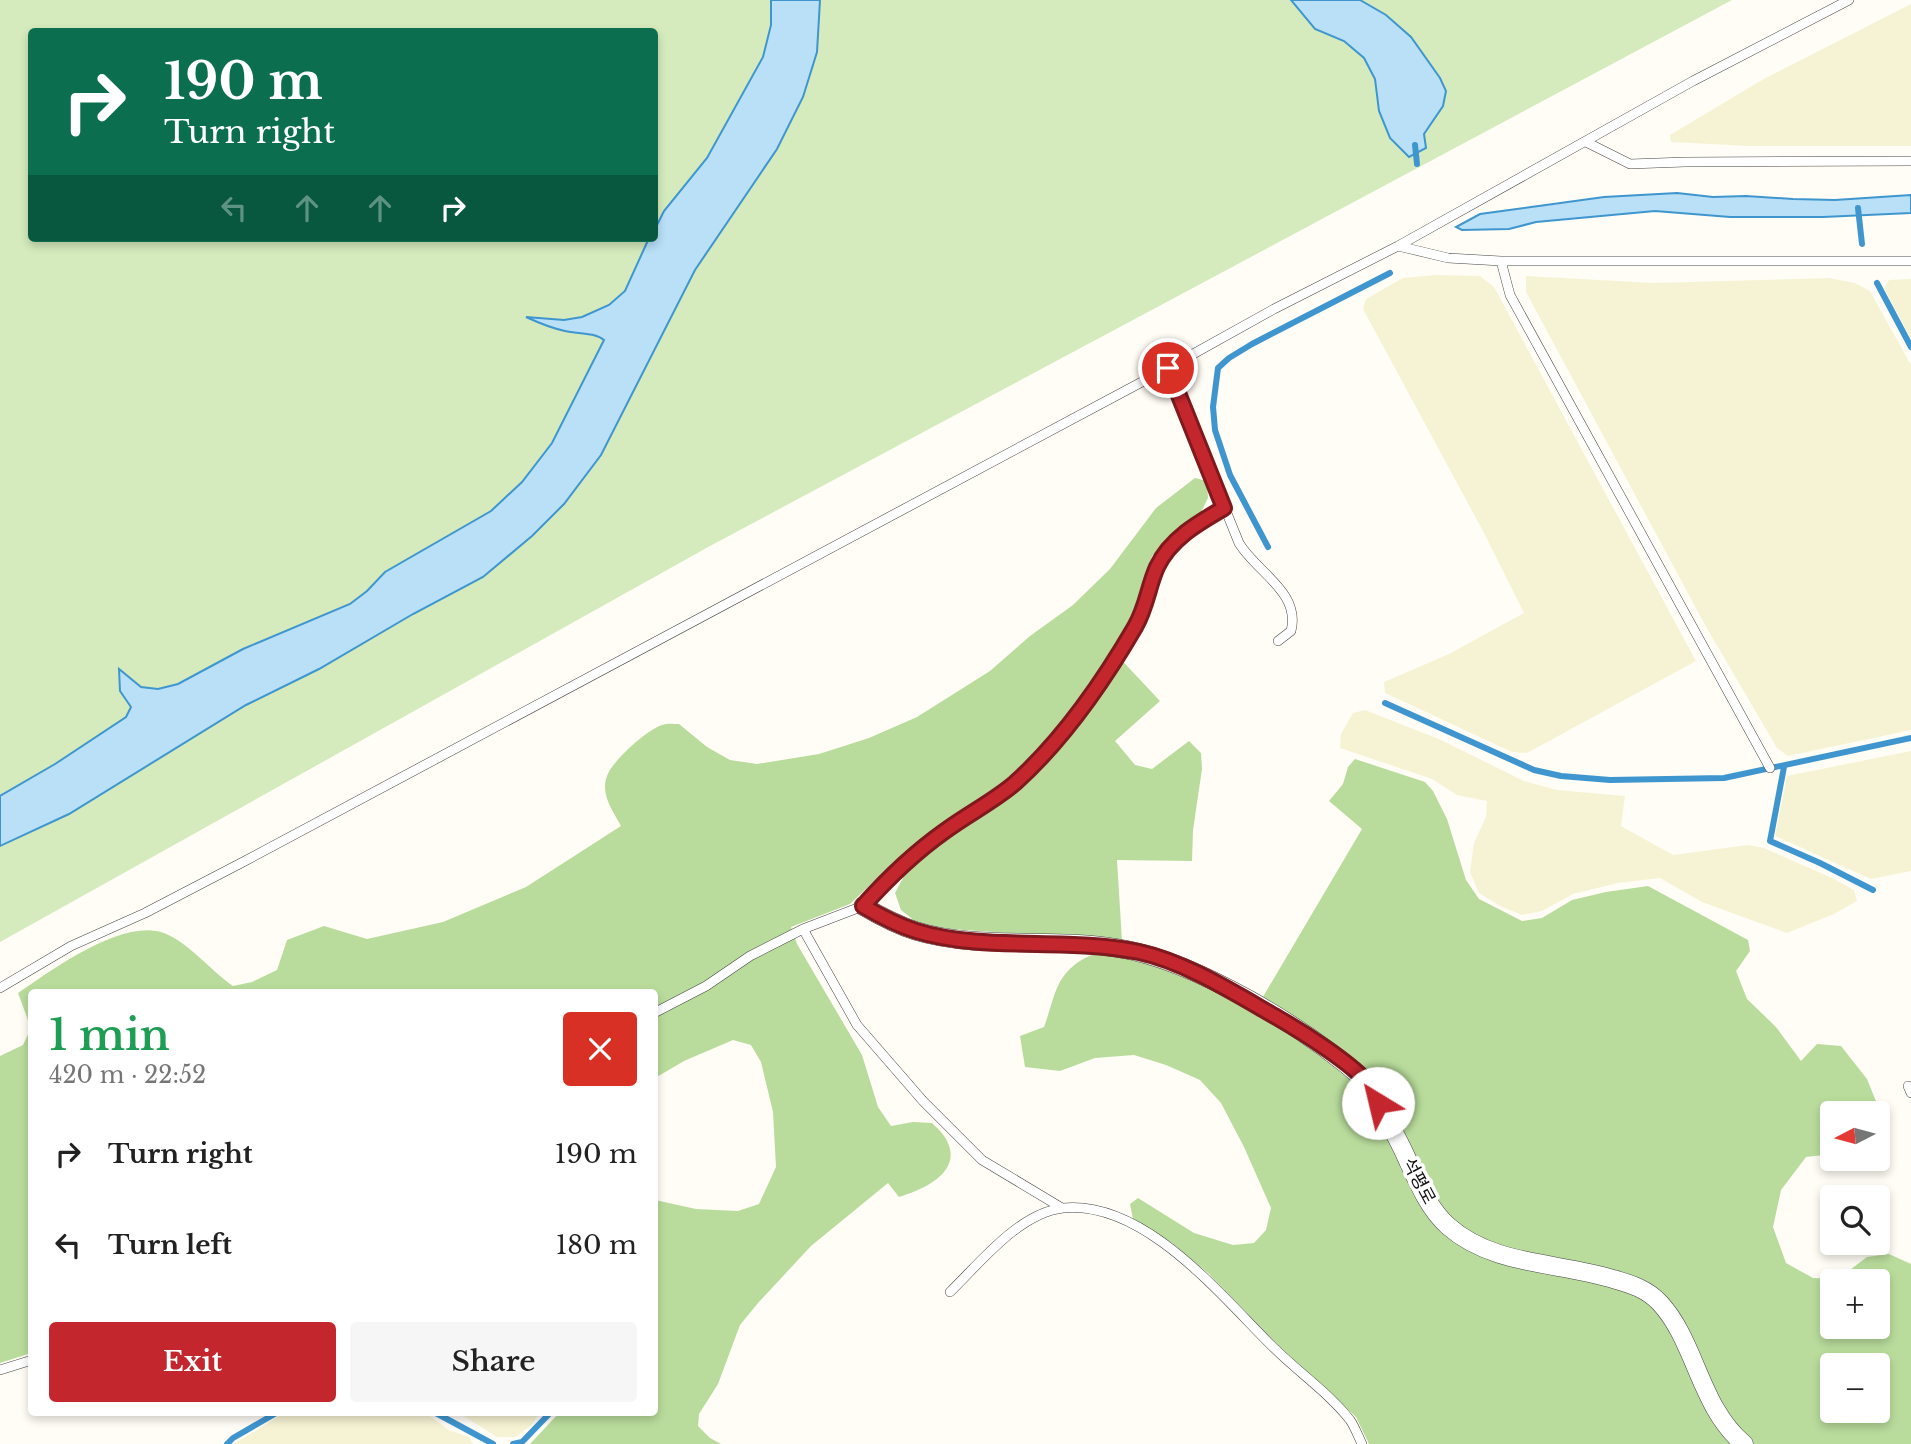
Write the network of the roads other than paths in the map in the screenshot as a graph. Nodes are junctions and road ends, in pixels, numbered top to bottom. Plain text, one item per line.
1 (1849, 0) edge
2 (1586, 142) junction
3 (1911, 161) edge
4 (1398, 246) junction
5 (1502, 261) junction
6 (1911, 261) edge
7 (1168, 368) junction
8 (1224, 508) junction
9 (1278, 640) dead end
10 (1770, 768) dead end
11 (863, 906) junction
12 (803, 929) junction
13 (0, 988) edge
14 (658, 1011) edge
15 (1062, 1208) junction
16 (950, 1292) dead end
17 (28, 1361) edge
18 (0, 1370) edge
19 (1362, 1444) edge
20 (1744, 1444) edge

1 - 2 lane
2 - 3 lane
2 - 4 lane
4 - 5 lane
4 - 7 lane
5 - 6 lane
5 - 10 lane
7 - 8 lane
7 - 13 lane
8 - 9 lane
8 - 11 lane
11 - 12 lane
11 - 20 street, 석평로
12 - 14 lane
12 - 15 lane
15 - 16 lane
15 - 19 lane
17 - 18 lane

